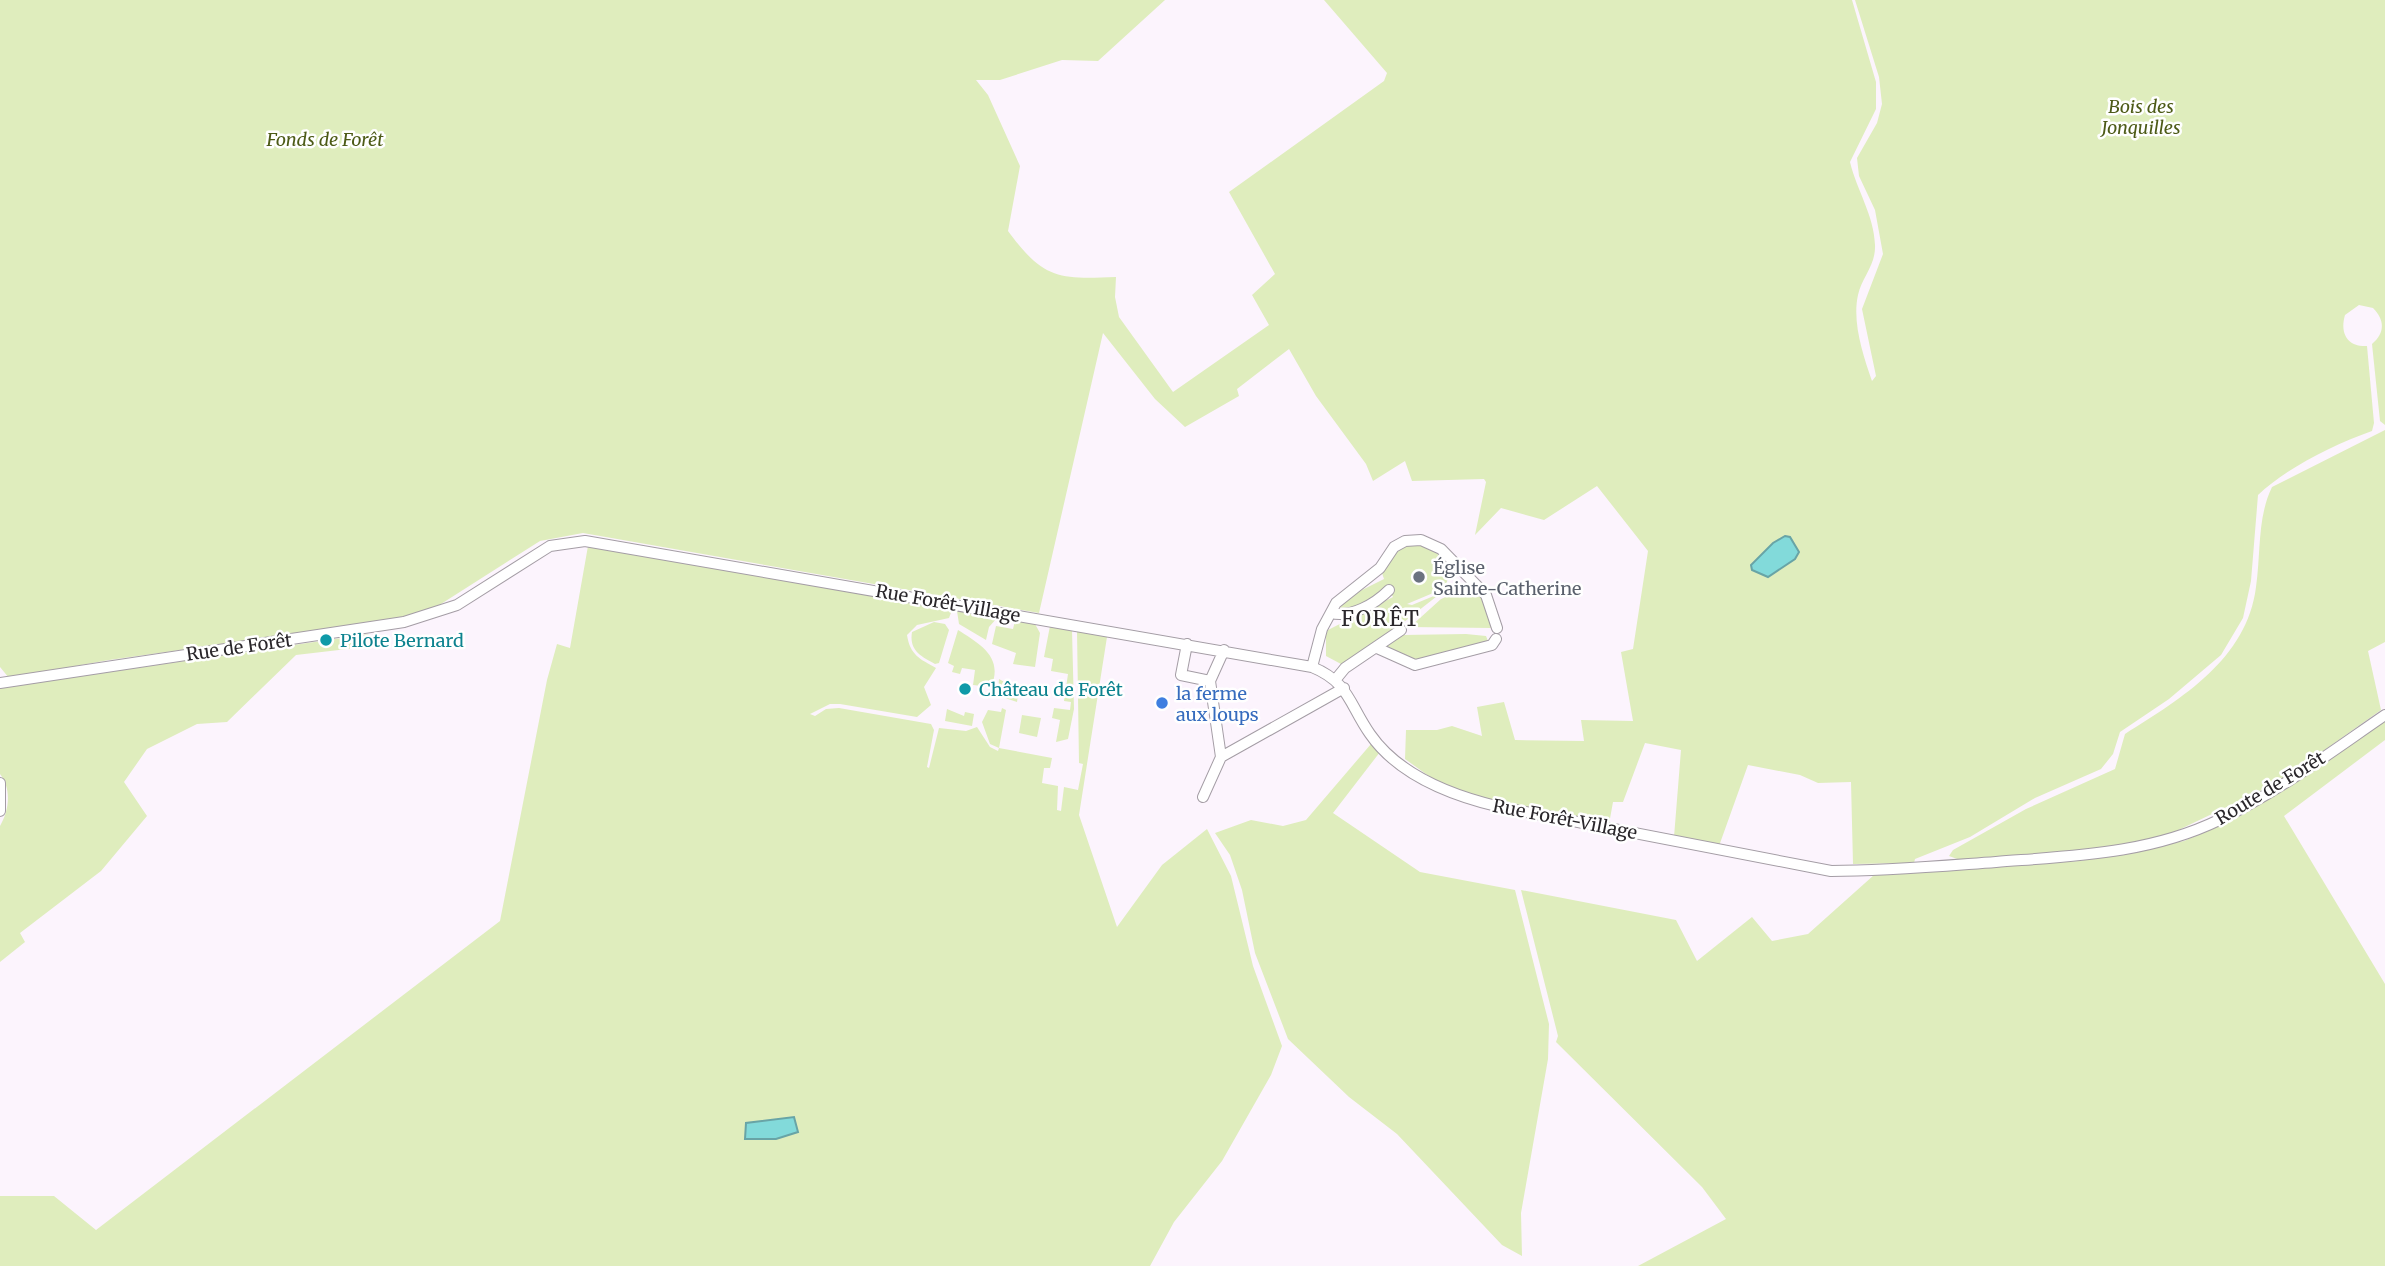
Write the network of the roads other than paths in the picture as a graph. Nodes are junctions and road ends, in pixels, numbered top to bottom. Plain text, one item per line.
1 (585, 541) joint
2 (1389, 590) dead end
3 (1331, 613) junction
4 (1401, 630) dead end
5 (1187, 644) junction
6 (1377, 648) junction
7 (1224, 650) junction
8 (1312, 667) junction
9 (1336, 678) junction
10 (1210, 681) junction
11 (0, 683) edge
12 (1344, 688) junction
13 (2385, 715) edge
14 (1221, 757) junction
15 (0, 783) edge
16 (1203, 797) dead end
17 (0, 811) edge
18 (2148, 845) joint

1 - 5 street, Rue Forêt-Village
1 - 11 street, Rue de Forêt
2 - 3 street
3 - 6 street
3 - 8 street
4 - 6 street
5 - 7 street, Rue Forêt-Village
5 - 10 street
6 - 9 street
7 - 8 street, Rue Forêt-Village
7 - 10 street
8 - 9 street, Rue Forêt-Village
9 - 12 street, Rue Forêt-Village
10 - 14 street
12 - 14 street
12 - 18 street, Rue Forêt-Village
13 - 18 street, Route de Forêt
14 - 16 street
15 - 17 street

